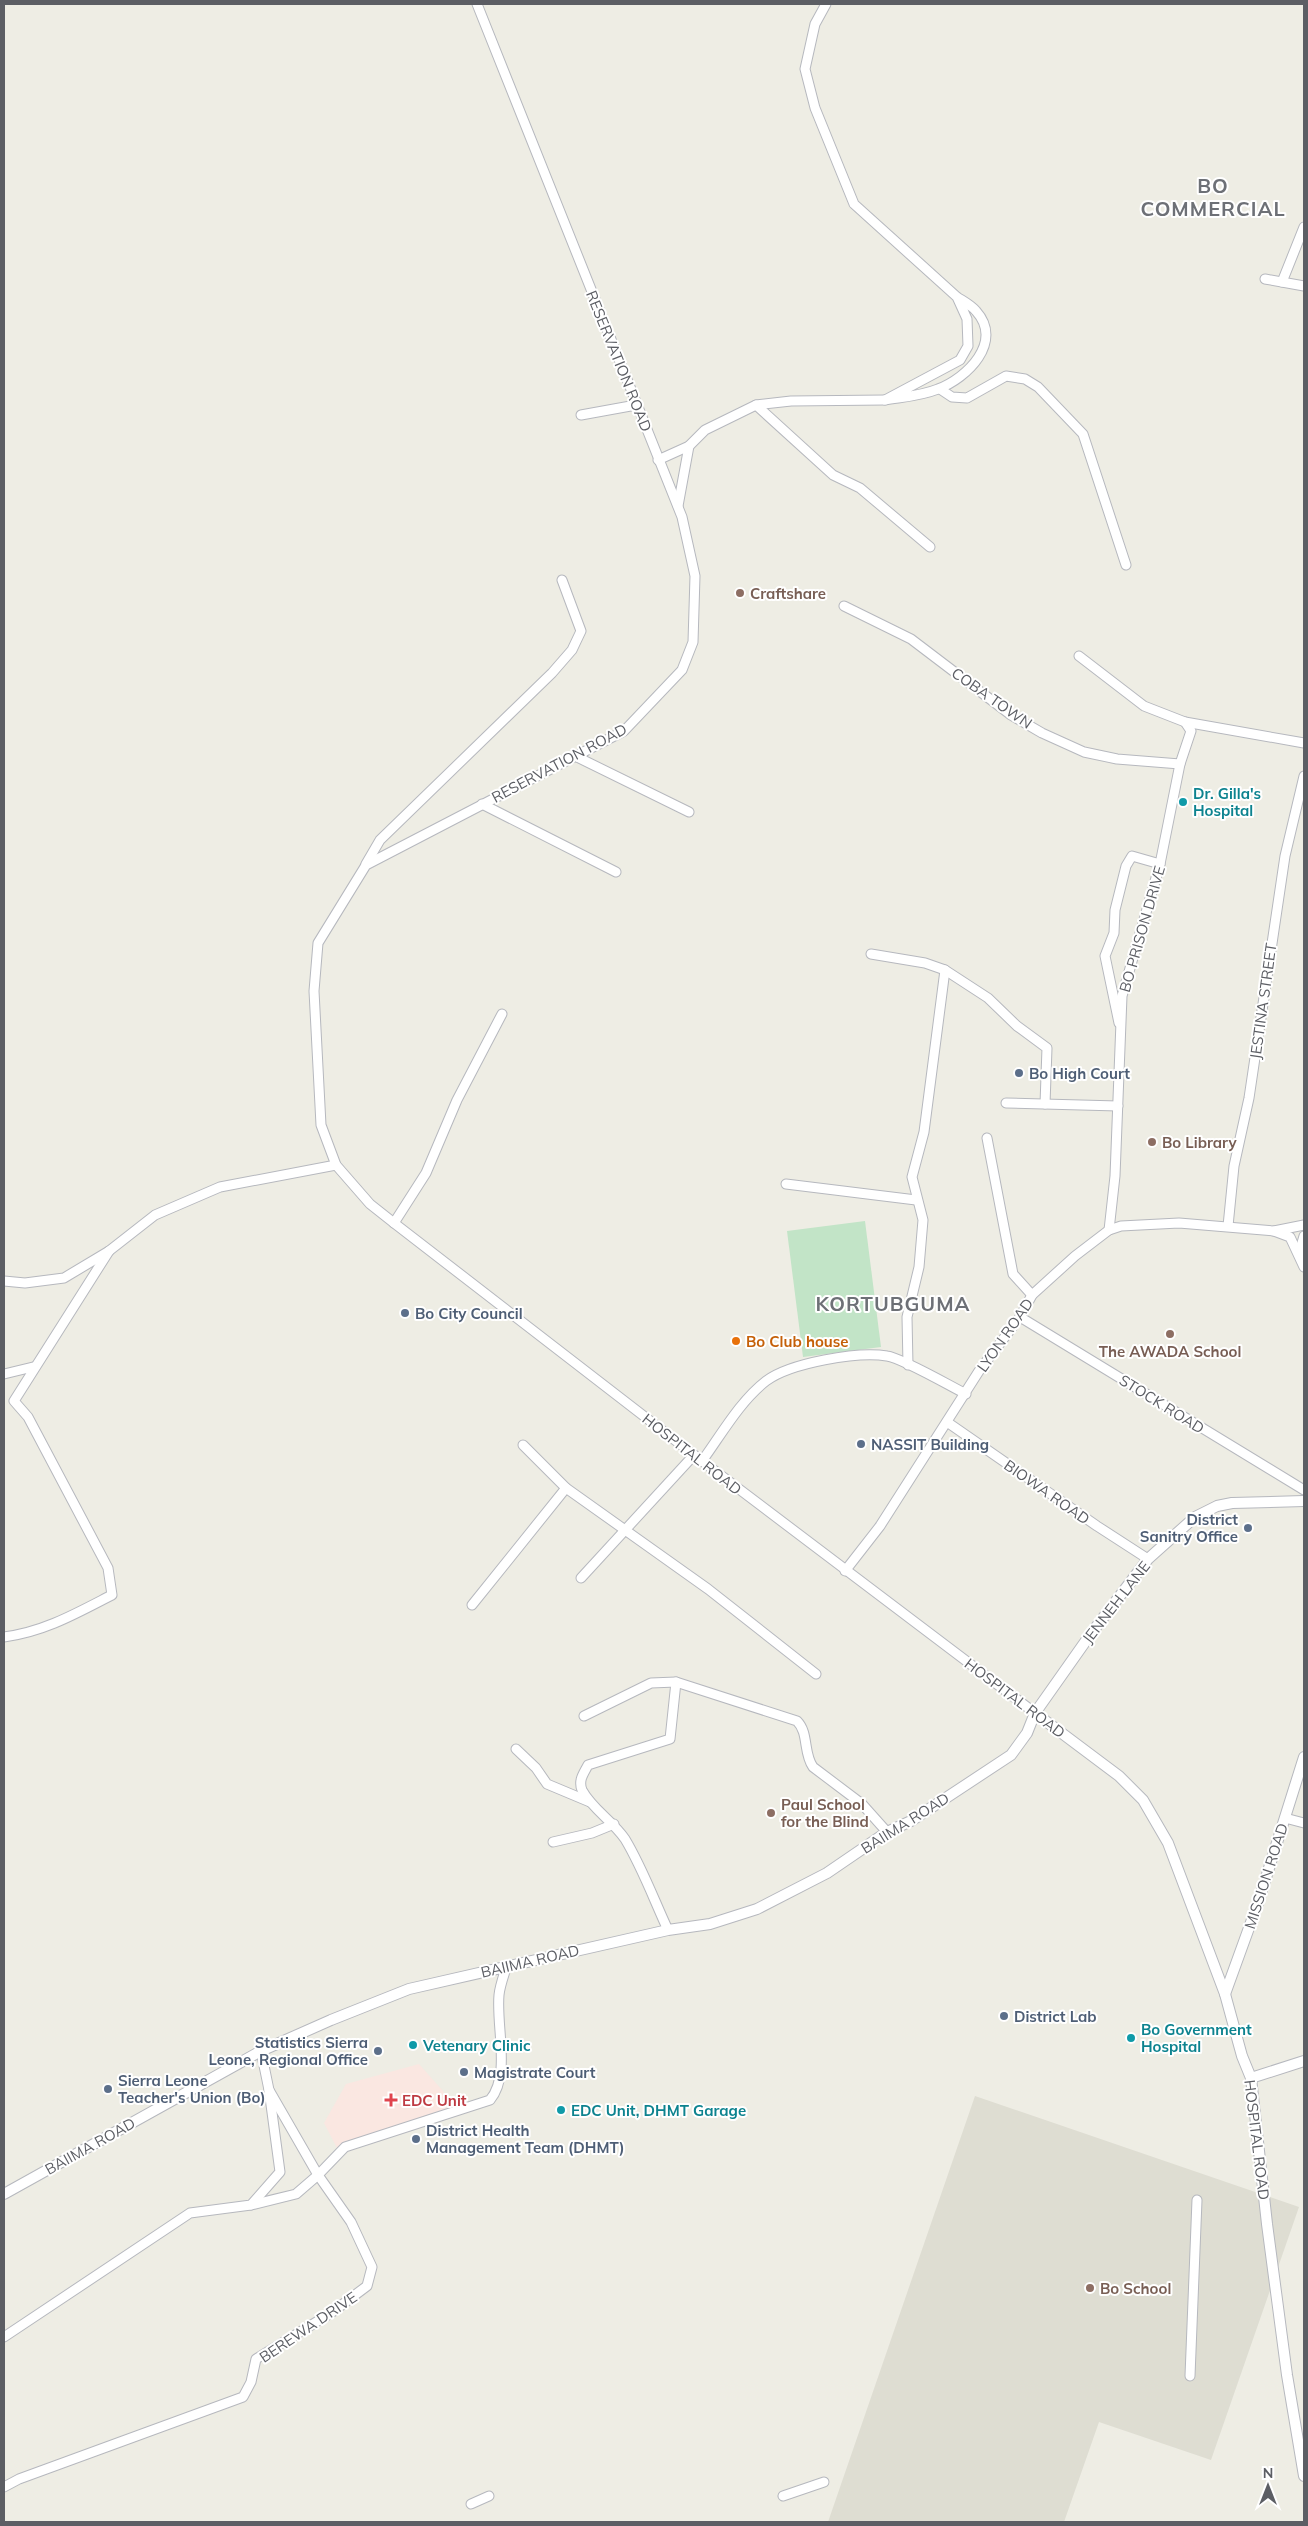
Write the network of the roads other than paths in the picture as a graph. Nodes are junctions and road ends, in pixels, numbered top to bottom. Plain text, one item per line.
1 (477, 4) edge
2 (826, 4) edge
3 (1304, 227) edge
4 (1265, 278) dead end
5 (1282, 282) junction
6 (1304, 286) edge
7 (957, 297) junction
8 (940, 389) junction
9 (885, 400) junction
10 (636, 404) junction
11 (756, 405) junction
12 (581, 415) dead end
13 (689, 446) junction
14 (658, 460) junction
15 (678, 506) junction
16 (930, 547) dead end
17 (1126, 565) dead end
18 (562, 580) dead end
19 (844, 606) dead end
20 (1079, 656) dead end
21 (1185, 722) junction
22 (1304, 743) edge
23 (575, 756) junction
24 (1180, 764) junction
25 (1304, 776) edge
26 (482, 804) junction
27 (690, 812) dead end
28 (1160, 864) junction
29 (366, 865) junction
30 (616, 872) dead end
31 (871, 954) dead end
32 (945, 970) junction
33 (502, 1014) dead end
34 (1121, 1033) junction
35 (1006, 1103) dead end
36 (1045, 1104) junction
37 (1118, 1106) junction
38 (987, 1138) dead end
39 (336, 1165) junction
40 (786, 1184) dead end
41 (916, 1200) junction
42 (394, 1224) junction
43 (1304, 1225) edge
44 (1228, 1226) junction
45 (1109, 1230) junction
46 (1274, 1231) junction
47 (1304, 1236) edge
48 (109, 1251) junction
49 (1299, 1253) junction
50 (1304, 1267) edge
51 (4, 1281) edge
52 (1032, 1295) junction
53 (1020, 1317) junction
54 (908, 1365) junction
55 (33, 1367) junction
56 (4, 1374) edge
57 (966, 1394) junction
58 (948, 1422) junction
59 (523, 1445) dead end
60 (694, 1455) junction
61 (702, 1461) junction
62 (566, 1488) junction
63 (1304, 1490) edge
64 (1304, 1501) edge
65 (624, 1531) junction
66 (1148, 1559) junction
67 (845, 1571) junction
68 (581, 1578) dead end
69 (472, 1605) dead end
70 (4, 1637) edge
71 (816, 1674) dead end
72 (676, 1682) junction
73 (1035, 1714) junction
74 (584, 1716) dead end
75 (516, 1749) dead end
76 (1304, 1757) edge
77 (590, 1802) junction
78 (1285, 1818) junction
79 (1304, 1823) edge
80 (614, 1824) junction
81 (887, 1832) junction
82 (553, 1842) dead end
83 (668, 1930) junction
84 (507, 1966) junction
85 (1225, 1994) junction
86 (260, 2051) junction
87 (1304, 2061) edge
88 (1251, 2078) junction
89 (269, 2090) junction
90 (318, 2175) junction
91 (4, 2194) edge
92 (1197, 2200) dead end
93 (251, 2205) junction
94 (4, 2337) edge
95 (1190, 2376) dead end
96 (1304, 2476) edge
97 (824, 2482) dead end
98 (4, 2488) edge
99 (489, 2496) dead end
100 (783, 2496) dead end
101 (471, 2504) dead end

1 - 10 street, RESERVATION ROAD
2 - 7 street
3 - 5 street
4 - 5 street
5 - 6 street
7 - 8 street
7 - 9 street
8 - 9 street
8 - 17 street
9 - 11 street
10 - 12 street
10 - 14 street, RESERVATION ROAD
11 - 13 street
11 - 16 street
13 - 14 street
13 - 15 street
14 - 15 street, RESERVATION ROAD
15 - 23 street, RESERVATION ROAD
18 - 29 street
19 - 24 street, COBA TOWN
20 - 21 street
21 - 22 street
21 - 24 street, BO PRISON DRIVE
23 - 26 street, RESERVATION ROAD
23 - 27 street
24 - 28 street, BO PRISON DRIVE
25 - 44 street, JESTINA STREET
26 - 29 street, RESERVATION ROAD
26 - 30 street
28 - 34 street, BO PRISON DRIVE
28 - 34 street
29 - 39 street
31 - 32 street
32 - 36 street
32 - 41 street
33 - 42 street
34 - 37 street, BO PRISON DRIVE
35 - 36 street
36 - 37 street
37 - 45 street, BO PRISON DRIVE
38 - 52 street
39 - 42 street, HOSPITAL ROAD
39 - 48 street
40 - 41 street
41 - 54 street
42 - 60 street, HOSPITAL ROAD
43 - 46 street, LYON ROAD
44 - 45 street, LYON ROAD
44 - 46 street, LYON ROAD
45 - 52 street, LYON ROAD
46 - 49 street
47 - 49 street
48 - 51 street
48 - 55 street
49 - 50 street
52 - 53 street, LYON ROAD
53 - 57 street, LYON ROAD
53 - 63 street, STOCK ROAD
54 - 57 street
54 - 61 street
55 - 56 street
55 - 70 street
57 - 58 street, LYON ROAD
58 - 66 street, BIOWA ROAD
58 - 67 street, LYON ROAD
59 - 62 street
60 - 61 street, HOSPITAL ROAD
60 - 65 street
61 - 67 street, HOSPITAL ROAD
62 - 65 street
62 - 69 street
64 - 66 street, JENNEH LANE
65 - 68 street
65 - 71 street
66 - 73 street, JENNEH LANE
67 - 73 street, HOSPITAL ROAD
72 - 74 street
72 - 77 street
72 - 81 street
73 - 81 street, BAIIMA ROAD
73 - 85 street, HOSPITAL ROAD
75 - 77 street
76 - 78 street, MISSION ROAD
77 - 80 street
78 - 79 street
78 - 85 street, MISSION ROAD
80 - 82 street
80 - 83 street
81 - 83 street, BAIIMA ROAD
83 - 84 street, BAIIMA ROAD
84 - 86 street, BAIIMA ROAD
84 - 90 street
85 - 88 street, HOSPITAL ROAD
86 - 89 street
86 - 91 street, BAIIMA ROAD
87 - 88 street
88 - 96 street, HOSPITAL ROAD
89 - 90 street, BEREWA DRIVE
89 - 93 street
90 - 93 street
90 - 98 street, BEREWA DRIVE
92 - 95 street
93 - 94 street
97 - 100 street
99 - 101 street

